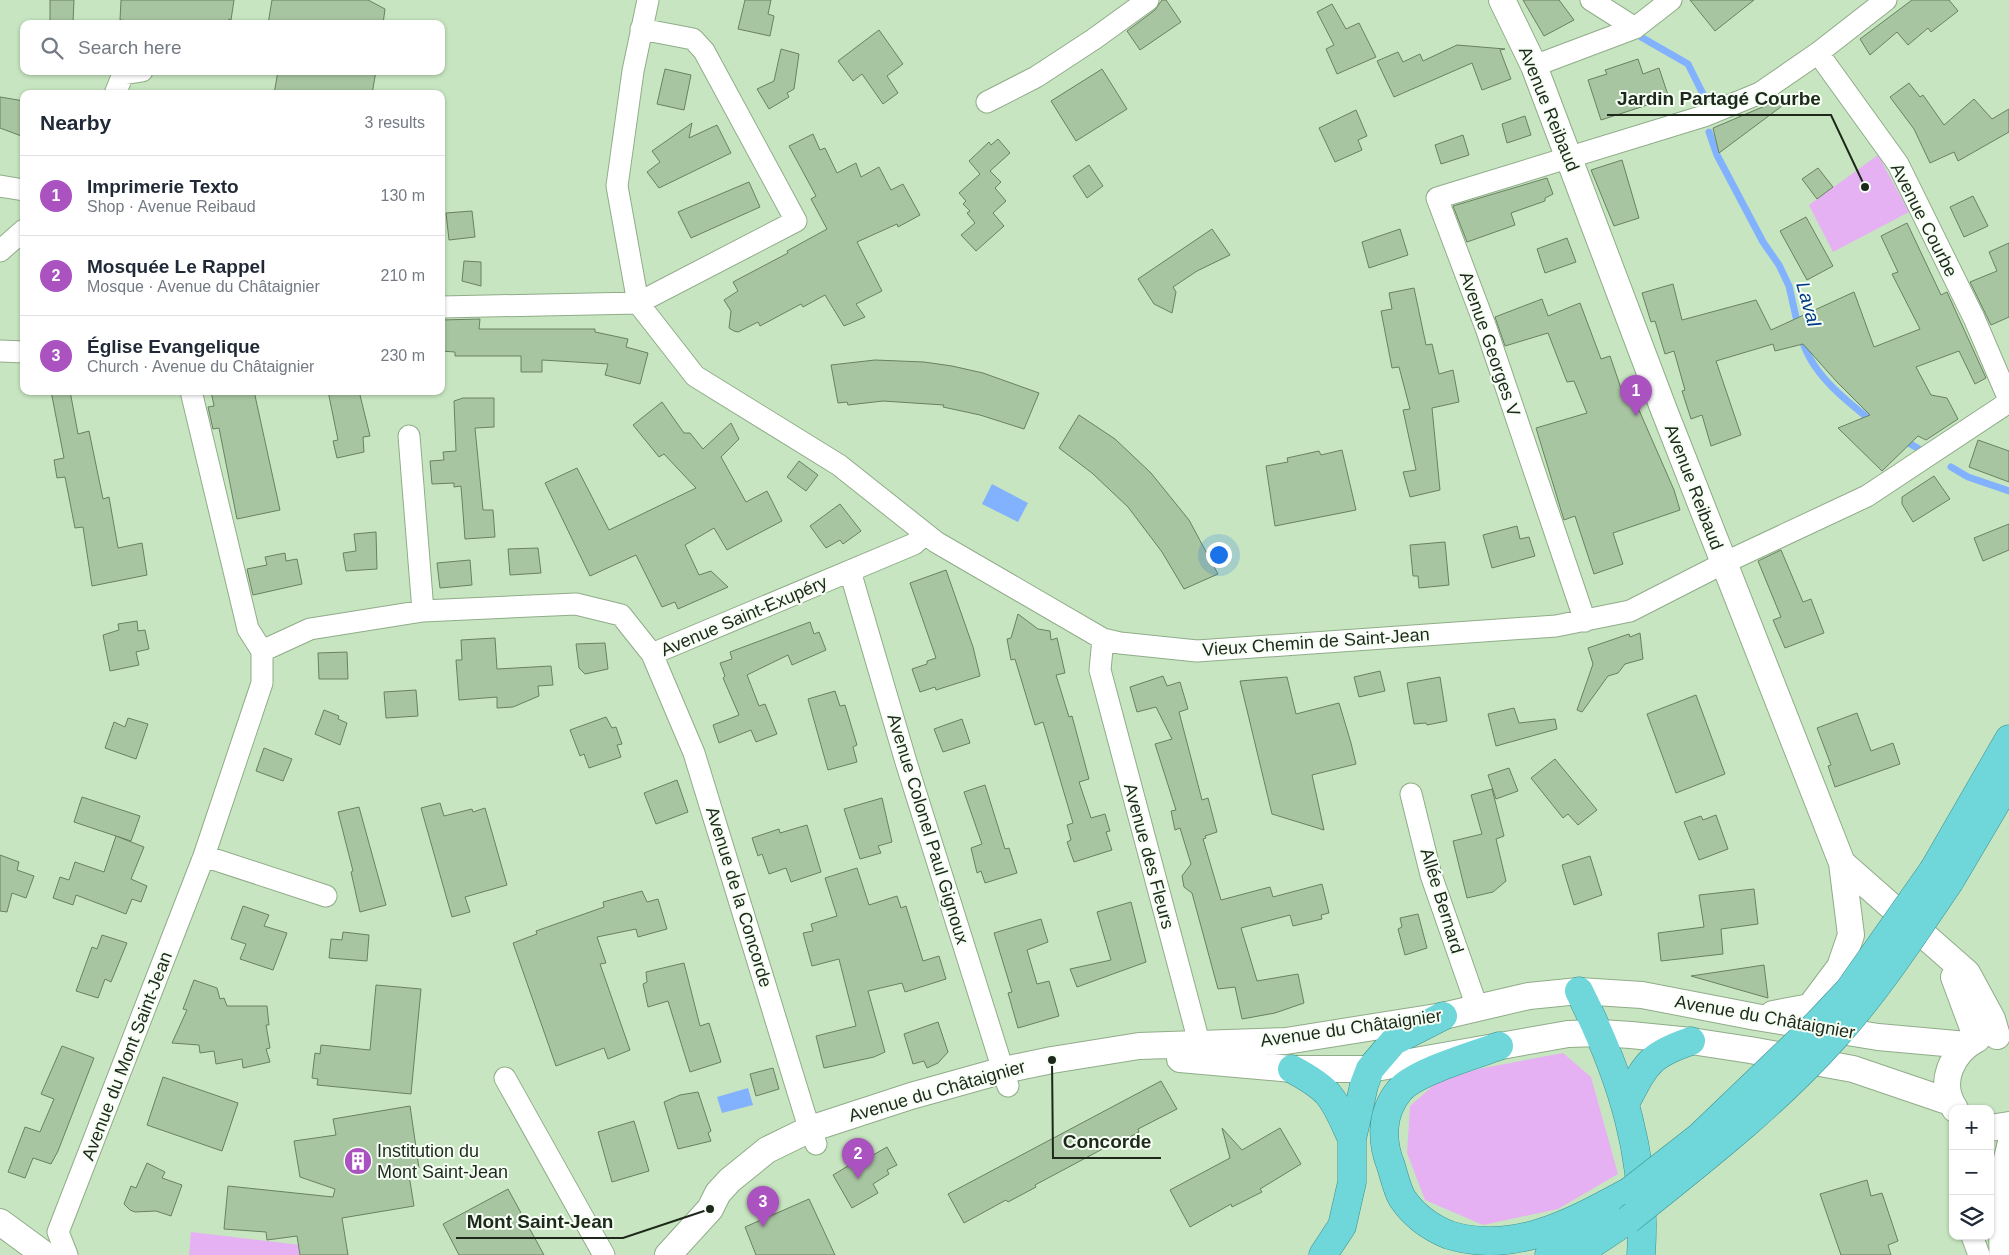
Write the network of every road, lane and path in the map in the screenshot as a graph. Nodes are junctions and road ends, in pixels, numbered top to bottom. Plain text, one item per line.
1 (648, 0) edge
2 (1148, 0) edge
3 (1502, 0) edge
4 (1591, 0) edge
5 (1670, 0) edge
6 (1886, 0) edge
7 (1635, 28) junction
8 (641, 29) junction
9 (1818, 53) junction
10 (1534, 66) junction
11 (123, 75) edge
12 (117, 90) edge
13 (987, 102) dead end
14 (1569, 156) junction
15 (0, 186) edge
16 (20, 189) edge
17 (20, 234) edge
18 (0, 251) edge
19 (638, 303) junction
20 (445, 307) edge
21 (0, 351) edge
22 (20, 352) edge
23 (192, 395) edge
24 (2009, 401) edge
25 (408, 436) dead end
26 (925, 534) junction
27 (1724, 563) junction
28 (850, 571) junction
29 (424, 611) junction
30 (1585, 622) junction
31 (1103, 639) junction
32 (262, 651) junction
33 (652, 654) junction
34 (2009, 739) edge
35 (2009, 781) edge
36 (1411, 794) dead end
37 (204, 856) junction
38 (1842, 863) junction
39 (1942, 875) junction
40 (326, 896) dead end
41 (1579, 991) junction
42 (1477, 1007) junction
43 (1443, 1016) junction
44 (1756, 1017) junction
45 (1600, 1033) junction
46 (1691, 1040) junction
47 (1987, 1040) edge
48 (1199, 1043) junction
49 (1499, 1046) junction
50 (1245, 1054) junction
51 (1174, 1059) junction
52 (1292, 1069) junction
53 (1370, 1069) junction
54 (505, 1078) dead end
55 (1006, 1078) junction
56 (1626, 1102) junction
57 (1949, 1105) edge
58 (1952, 1105) edge
59 (2009, 1125) edge
60 (1994, 1127) edge
61 (813, 1136) junction
62 (1352, 1139) junction
63 (2009, 1140) edge
64 (1630, 1192) junction
65 (2000, 1198) edge
66 (0, 1222) edge
67 (1973, 1240) edge
68 (45, 1255) edge
69 (67, 1255) edge
70 (604, 1255) edge
71 (668, 1255) edge
72 (1323, 1255) edge
73 (1549, 1255) edge
74 (1576, 1255) edge
75 (1641, 1255) edge
76 (1979, 1255) edge
77 (2000, 1255) edge

1 - 8 street
2 - 13 street
3 - 10 street, Avenue Reibaud
4 - 7 street
5 - 7 street
6 - 9 street
7 - 10 street
8 - 19 street
8 - 19 street
9 - 14 street
9 - 24 street, Avenue Courbe
10 - 14 street, Avenue Reibaud
11 - 12 street
14 - 27 street, Avenue Reibaud
14 - 30 street, Avenue Georges V
15 - 16 street
17 - 18 street
19 - 20 street
19 - 26 street, Vieux Chemin de Saint-Jean
21 - 22 street
23 - 32 street
24 - 27 street, Vieux Chemin de Saint-Jean
25 - 29 street
26 - 28 street, Avenue Saint-Exupéry
26 - 31 street, Vieux Chemin de Saint-Jean
27 - 30 street, Vieux Chemin de Saint-Jean
27 - 38 street, Avenue Reibaud
28 - 33 street, Avenue Saint-Exupéry
28 - 55 street, Avenue Colonel Paul Gignoux
29 - 32 street, Avenue Saint-Exupéry
29 - 33 street, Avenue Saint-Exupéry
30 - 31 street, Vieux Chemin de Saint-Jean
31 - 48 street, Avenue des Fleurs
32 - 37 street, Avenue du Mont Saint-Jean
33 - 61 street, Avenue de la Concorde
34 - 39 highway
35 - 39 highway
36 - 42 street, Allée Bernard
37 - 40 street
37 - 69 street, Avenue du Mont Saint-Jean
38 - 44 street, Avenue Reibaud
38 - 47 street, Avenue Reibaud
39 - 64 highway, bridge
39 - 74 highway, bridge
41 - 42 street, Avenue du Châtaignier
41 - 44 street, Avenue du Châtaignier
41 - 45 highway
42 - 43 street, Avenue du Châtaignier
43 - 50 street, Avenue du Châtaignier
43 - 53 highway
44 - 47 street, Avenue du Châtaignier
45 - 46 street, Avenue du Châtaignier
45 - 49 street, Avenue du Châtaignier
45 - 56 highway
46 - 56 highway
46 - 57 street, Avenue du Châtaignier
47 - 58 street
48 - 50 street, Avenue du Châtaignier
48 - 51 street
48 - 55 street, Avenue du Châtaignier
49 - 53 street, Avenue du Châtaignier
49 - 64 highway
50 - 51 street, Avenue du Châtaignier
50 - 52 street, Avenue du Châtaignier
51 - 55 street, Avenue du Châtaignier
52 - 53 street, Avenue du Châtaignier
52 - 62 highway
53 - 62 highway
54 - 70 street
55 - 61 street, Avenue du Châtaignier
56 - 75 highway
59 - 60 street
61 - 71 street, Avenue du Châtaignier
62 - 72 highway
63 - 65 street
64 - 73 highway
65 - 77 street
66 - 68 street
67 - 76 street

